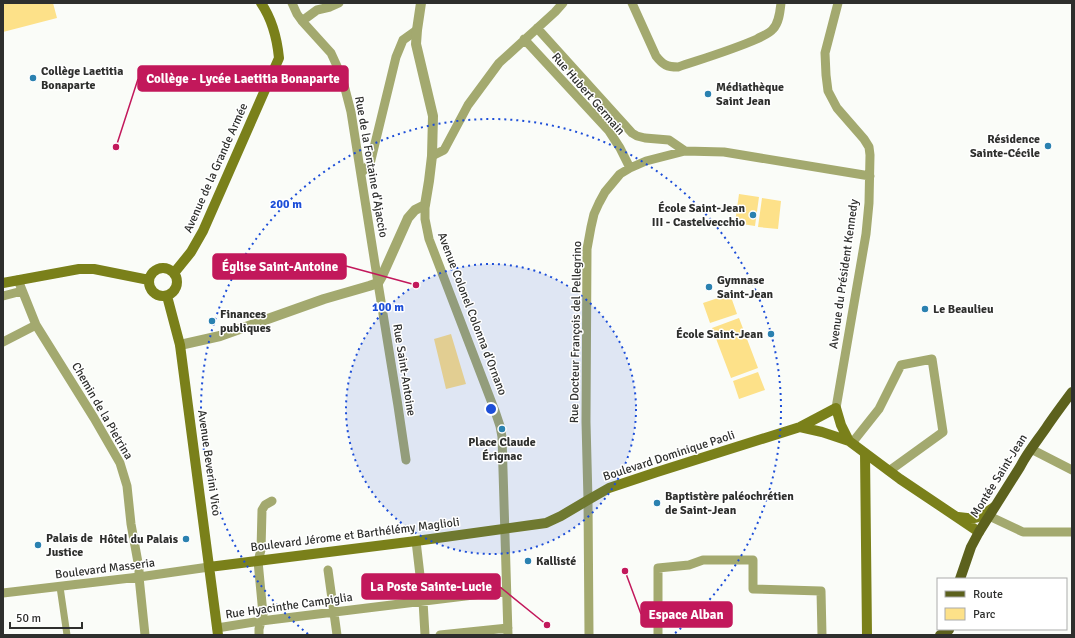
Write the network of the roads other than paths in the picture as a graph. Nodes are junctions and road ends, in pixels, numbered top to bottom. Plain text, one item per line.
1 (261, 3) edge
2 (292, 3) edge
3 (339, 3) edge
4 (421, 3) edge
5 (563, 3) edge
6 (632, 3) edge
7 (781, 3) edge
8 (838, 3) edge
9 (302, 21) junction
10 (537, 28) junction
11 (417, 30) junction
12 (524, 39) junction
13 (685, 151) junction
14 (432, 156) junction
15 (630, 168) junction
16 (361, 173) junction
17 (870, 176) junction
18 (425, 205) junction
19 (174, 273) junction
20 (149, 280) junction
21 (10, 281) edge
22 (378, 283) junction
23 (18, 292) junction
24 (3, 296) edge
25 (167, 296) junction
26 (36, 325) junction
27 (3, 342) edge
28 (180, 345) junction
29 (1072, 392) edge
30 (836, 408) junction
31 (800, 427) junction
32 (851, 442) junction
33 (1030, 449) junction
34 (865, 453) junction
35 (406, 460) dead end
36 (1072, 470) edge
37 (889, 471) junction
38 (588, 500) junction
39 (272, 501) dead end
40 (995, 506) junction
41 (989, 516) junction
42 (956, 517) junction
43 (504, 529) junction
44 (979, 532) junction
45 (1072, 532) edge
46 (416, 541) junction
47 (258, 561) junction
48 (209, 567) junction
49 (328, 570) dead end
50 (139, 577) junction
51 (960, 578) edge
52 (60, 587) junction
53 (506, 591) junction
54 (3, 593) edge
55 (423, 601) junction
56 (334, 612) junction
57 (261, 621) junction
58 (218, 632) edge
59 (508, 632) edge
60 (67, 635) edge
61 (145, 635) edge
62 (259, 635) edge
63 (337, 635) edge
64 (425, 635) edge
65 (440, 635) edge
66 (589, 635) edge
67 (658, 635) edge
68 (822, 635) edge
69 (867, 635) edge

1 - 19 main road, Avenue de la Grande Armée
2 - 9 street, Rue de la Fontaine d'Ajaccio
3 - 9 street
4 - 11 street, Avenue Colonel Colonna d'Ornano
5 - 10 street
6 - 7 street
8 - 17 street, Avenue du Président Kennedy
9 - 16 street, Rue de la Fontaine d'Ajaccio
10 - 12 street
10 - 13 street
11 - 14 street, Avenue Colonel Colonna d'Ornano
11 - 16 street
12 - 14 street
12 - 15 street, Rue Hubert Germain
13 - 15 street, Rue Docteur François del Pellegrino
13 - 17 street, Rue Docteur François del Pellegrino
14 - 18 street, Avenue Colonel Colonna d'Ornano
15 - 38 street, Rue Docteur François del Pellegrino
16 - 22 street, Rue de la Fontaine d'Ajaccio
17 - 30 street, Avenue du Président Kennedy
18 - 22 street
18 - 43 street, Avenue Colonel Colonna d'Ornano
19 - 20 main road
19 - 25 main road
20 - 21 main road
20 - 25 main road
21 - 23 street, Chemin de la Pietrina
22 - 28 street
22 - 35 street, Rue Saint-Antoine
23 - 24 street
23 - 26 street, Chemin de la Pietrina
25 - 28 main road, Avenue Beverini Vico
26 - 27 street
26 - 50 street, Chemin de la Pietrina
28 - 48 main road, Avenue Beverini Vico
29 - 33 main road, Montée Saint-Jean
30 - 31 main road, Boulevard Dominique Paoli
30 - 32 main road, Avenue du Président Kennedy
31 - 32 main road
31 - 38 main road, Boulevard Dominique Paoli
32 - 34 main road
32 - 37 street
33 - 36 street
33 - 40 main road, Montée Saint-Jean
34 - 37 main road
34 - 69 main road
37 - 42 main road
38 - 43 main road, Boulevard Dominique Paoli
38 - 66 street, Rue Docteur François del Pellegrino
39 - 47 street
40 - 41 main road, Montée Saint-Jean
40 - 42 main road
41 - 44 main road, Montée Saint-Jean
41 - 45 street
42 - 44 main road
43 - 46 main road, Boulevard Jérome et Barthélémy Maglioli
43 - 53 street, Avenue Colonel Colonna d'Ornano
44 - 51 main road, Montée Saint-Jean
46 - 47 main road, Boulevard Jérome et Barthélémy Maglioli
46 - 55 street
47 - 48 main road, Boulevard Jérome et Barthélémy Maglioli
47 - 57 street
48 - 50 street, Boulevard Masseria
48 - 58 main road, Avenue Beverini Vico
49 - 56 street
50 - 52 street, Boulevard Masseria
50 - 61 street, Chemin de la Pietrina
52 - 54 street, Boulevard Masseria
52 - 60 street
53 - 55 street, Rue Hyacinthe Campiglia
53 - 59 street, Avenue Colonel Colonna d'Ornano
55 - 56 street, Rue Hyacinthe Campiglia
55 - 64 street
56 - 57 street, Rue Hyacinthe Campiglia
56 - 63 street
57 - 58 street, Rue Hyacinthe Campiglia
57 - 62 street
59 - 65 street
67 - 68 street

